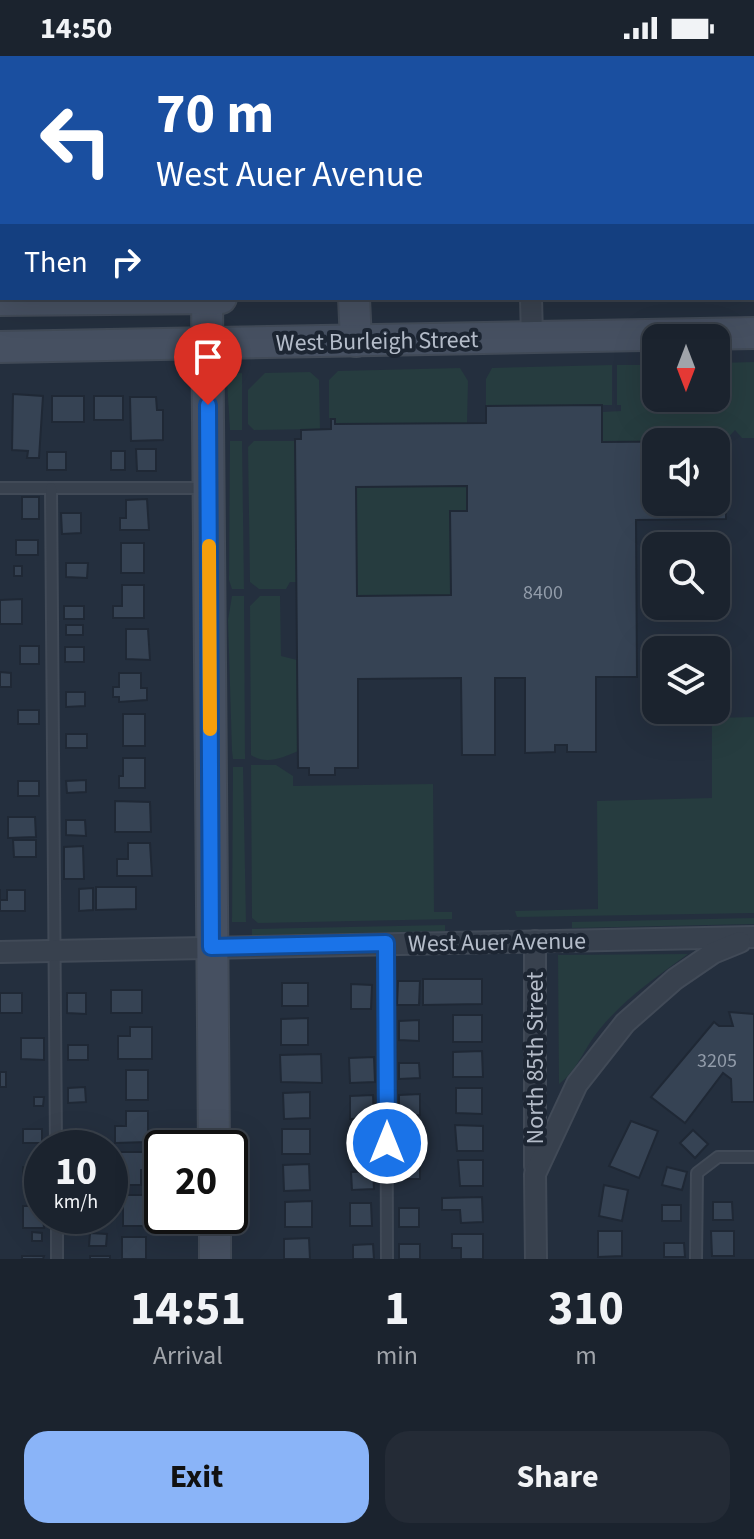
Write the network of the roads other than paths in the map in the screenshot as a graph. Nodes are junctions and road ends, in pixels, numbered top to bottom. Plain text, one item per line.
1 (207, 300) edge
2 (354, 300) edge
3 (531, 300) edge
4 (754, 333) edge
5 (532, 337) junction
6 (356, 341) junction
7 (207, 344) junction
8 (0, 347) edge
9 (0, 488) edge
10 (51, 488) junction
11 (208, 488) junction
12 (752, 937) edge
13 (535, 941) junction
14 (386, 943) junction
15 (211, 947) junction
16 (55, 951) junction
17 (0, 952) edge
18 (56, 1130) edge
19 (214, 1130) edge
20 (754, 1157) edge
21 (535, 1174) junction
22 (57, 1234) edge
23 (215, 1234) edge
24 (57, 1259) edge
25 (215, 1259) edge
26 (387, 1259) edge
27 (536, 1259) edge
28 (696, 1259) edge

1 - 7 main road
2 - 6 main road
3 - 5 street
4 - 5 main road, West Burleigh Street
5 - 6 main road, West Burleigh Street
6 - 7 main road, West Burleigh Street
7 - 8 main road, West Burleigh Street
7 - 11 main road
9 - 10 lane
10 - 11 lane
10 - 16 lane
11 - 15 main road
12 - 13 street, West Auer Avenue
12 - 21 street, North 85th Street
13 - 14 street, West Auer Avenue
13 - 21 street, North 85th Street
14 - 15 street, West Auer Avenue
14 - 26 lane
15 - 16 street, West Auer Avenue
15 - 19 main road
16 - 17 street, West Auer Avenue
16 - 18 lane
20 - 28 lane
21 - 27 street, North 85th Street
22 - 24 lane
23 - 25 main road

